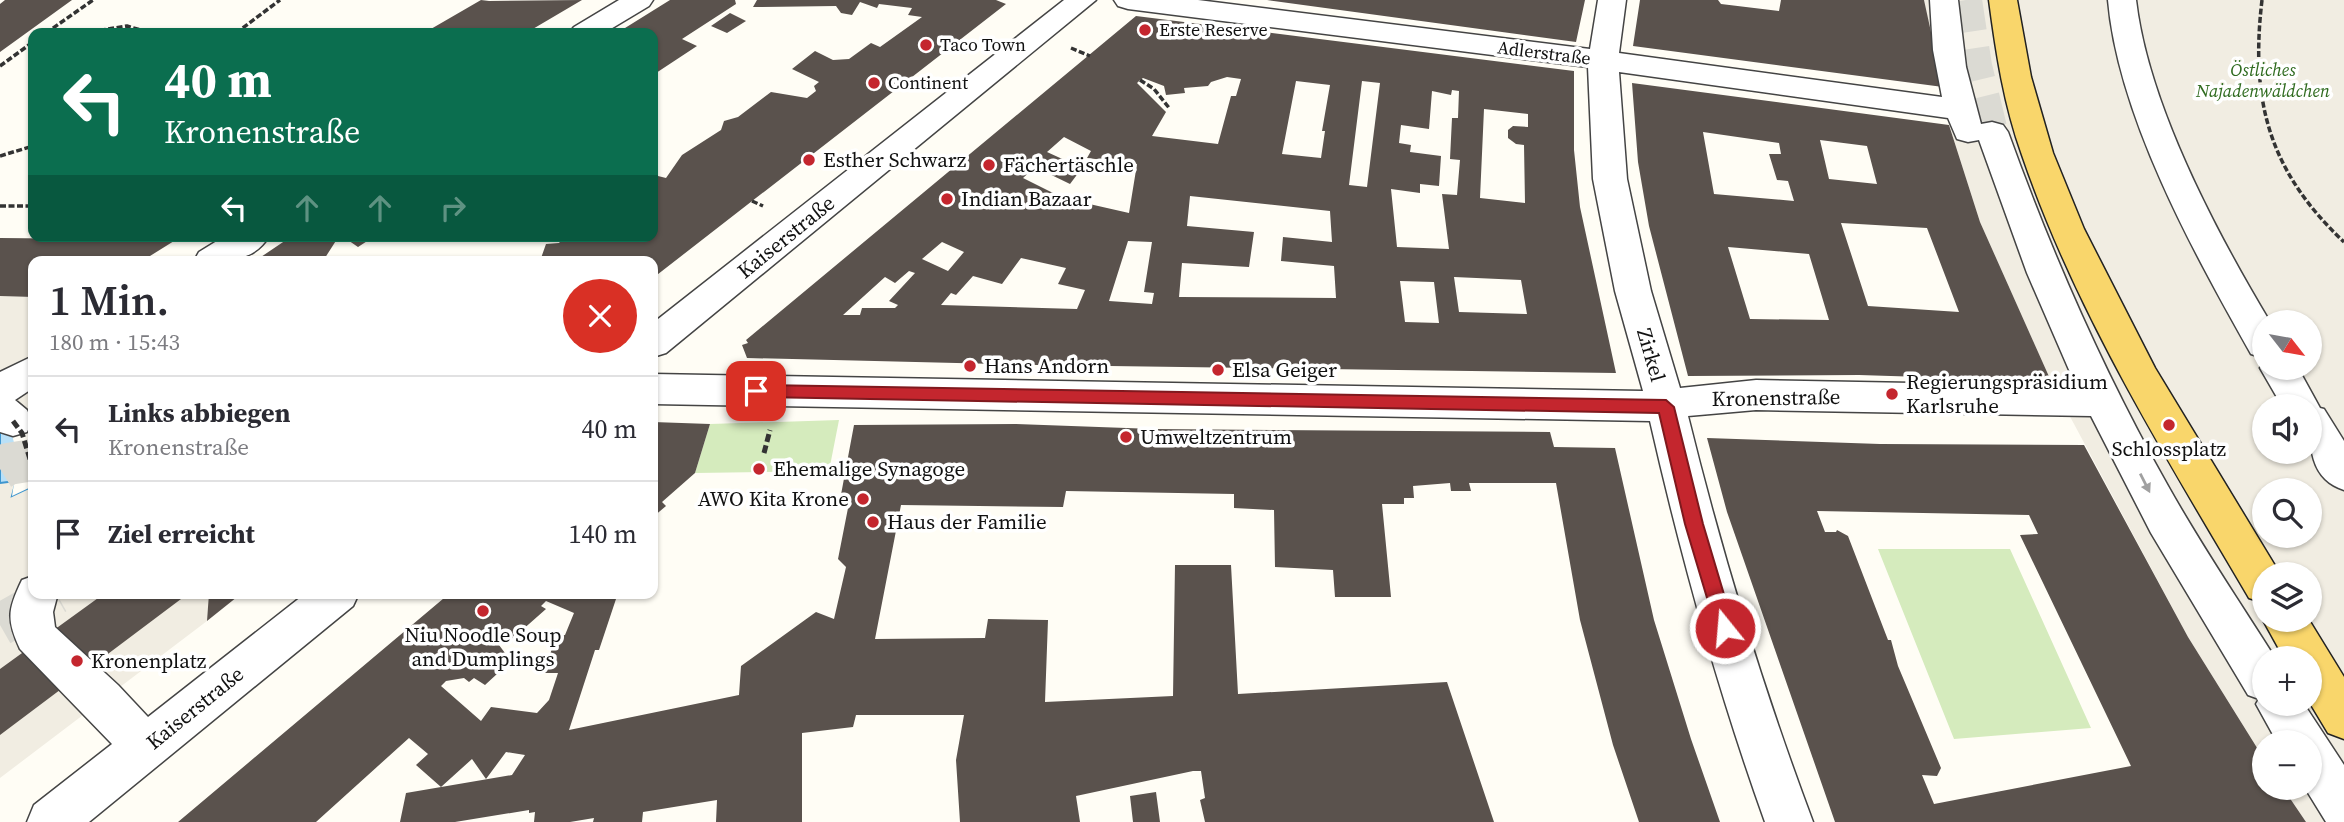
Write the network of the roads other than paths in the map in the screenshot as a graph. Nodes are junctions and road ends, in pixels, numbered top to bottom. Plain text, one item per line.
1 (639, 0) edge
2 (1082, 0) edge
3 (1612, 0) edge
4 (1944, 0) edge
5 (2003, 0) edge
6 (2122, 0) edge
7 (1141, 2) edge
8 (592, 28) edge
9 (1603, 60) junction
10 (1960, 110) junction
11 (1992, 132) tunnel mouth
12 (241, 242) edge
13 (219, 256) edge
14 (2252, 321) edge
15 (658, 339) edge
16 (671, 390) edge
17 (2102, 401) junction
18 (1666, 407) junction
19 (2322, 439) edge
20 (2344, 474) edge
21 (2252, 566) edge
22 (35, 599) edge
23 (330, 599) edge
24 (2252, 660) edge
25 (2322, 682) edge
26 (2344, 718) edge
27 (145, 747) junction
28 (2322, 772) edge
29 (2344, 808) edge
30 (51, 822) edge
31 (1789, 822) edge

1 - 8 street
2 - 15 street, Kaiserstraße
3 - 9 street, Zirkel
4 - 10 street
5 - 21 main road
6 - 14 street
7 - 9 street, Adlerstraße
9 - 10 street, Adlerstraße
9 - 18 street, Zirkel
10 - 17 street
11 - 17 street
12 - 13 street
16 - 18 street, Kronenstraße
17 - 18 street, Kronenstraße
17 -> 24 street
18 - 31 street, Zirkel
19 - 20 street
22 - 27 street
23 - 27 street, Kaiserstraße
25 - 26 main road
27 - 30 street, Kaiserstraße
28 - 29 street

